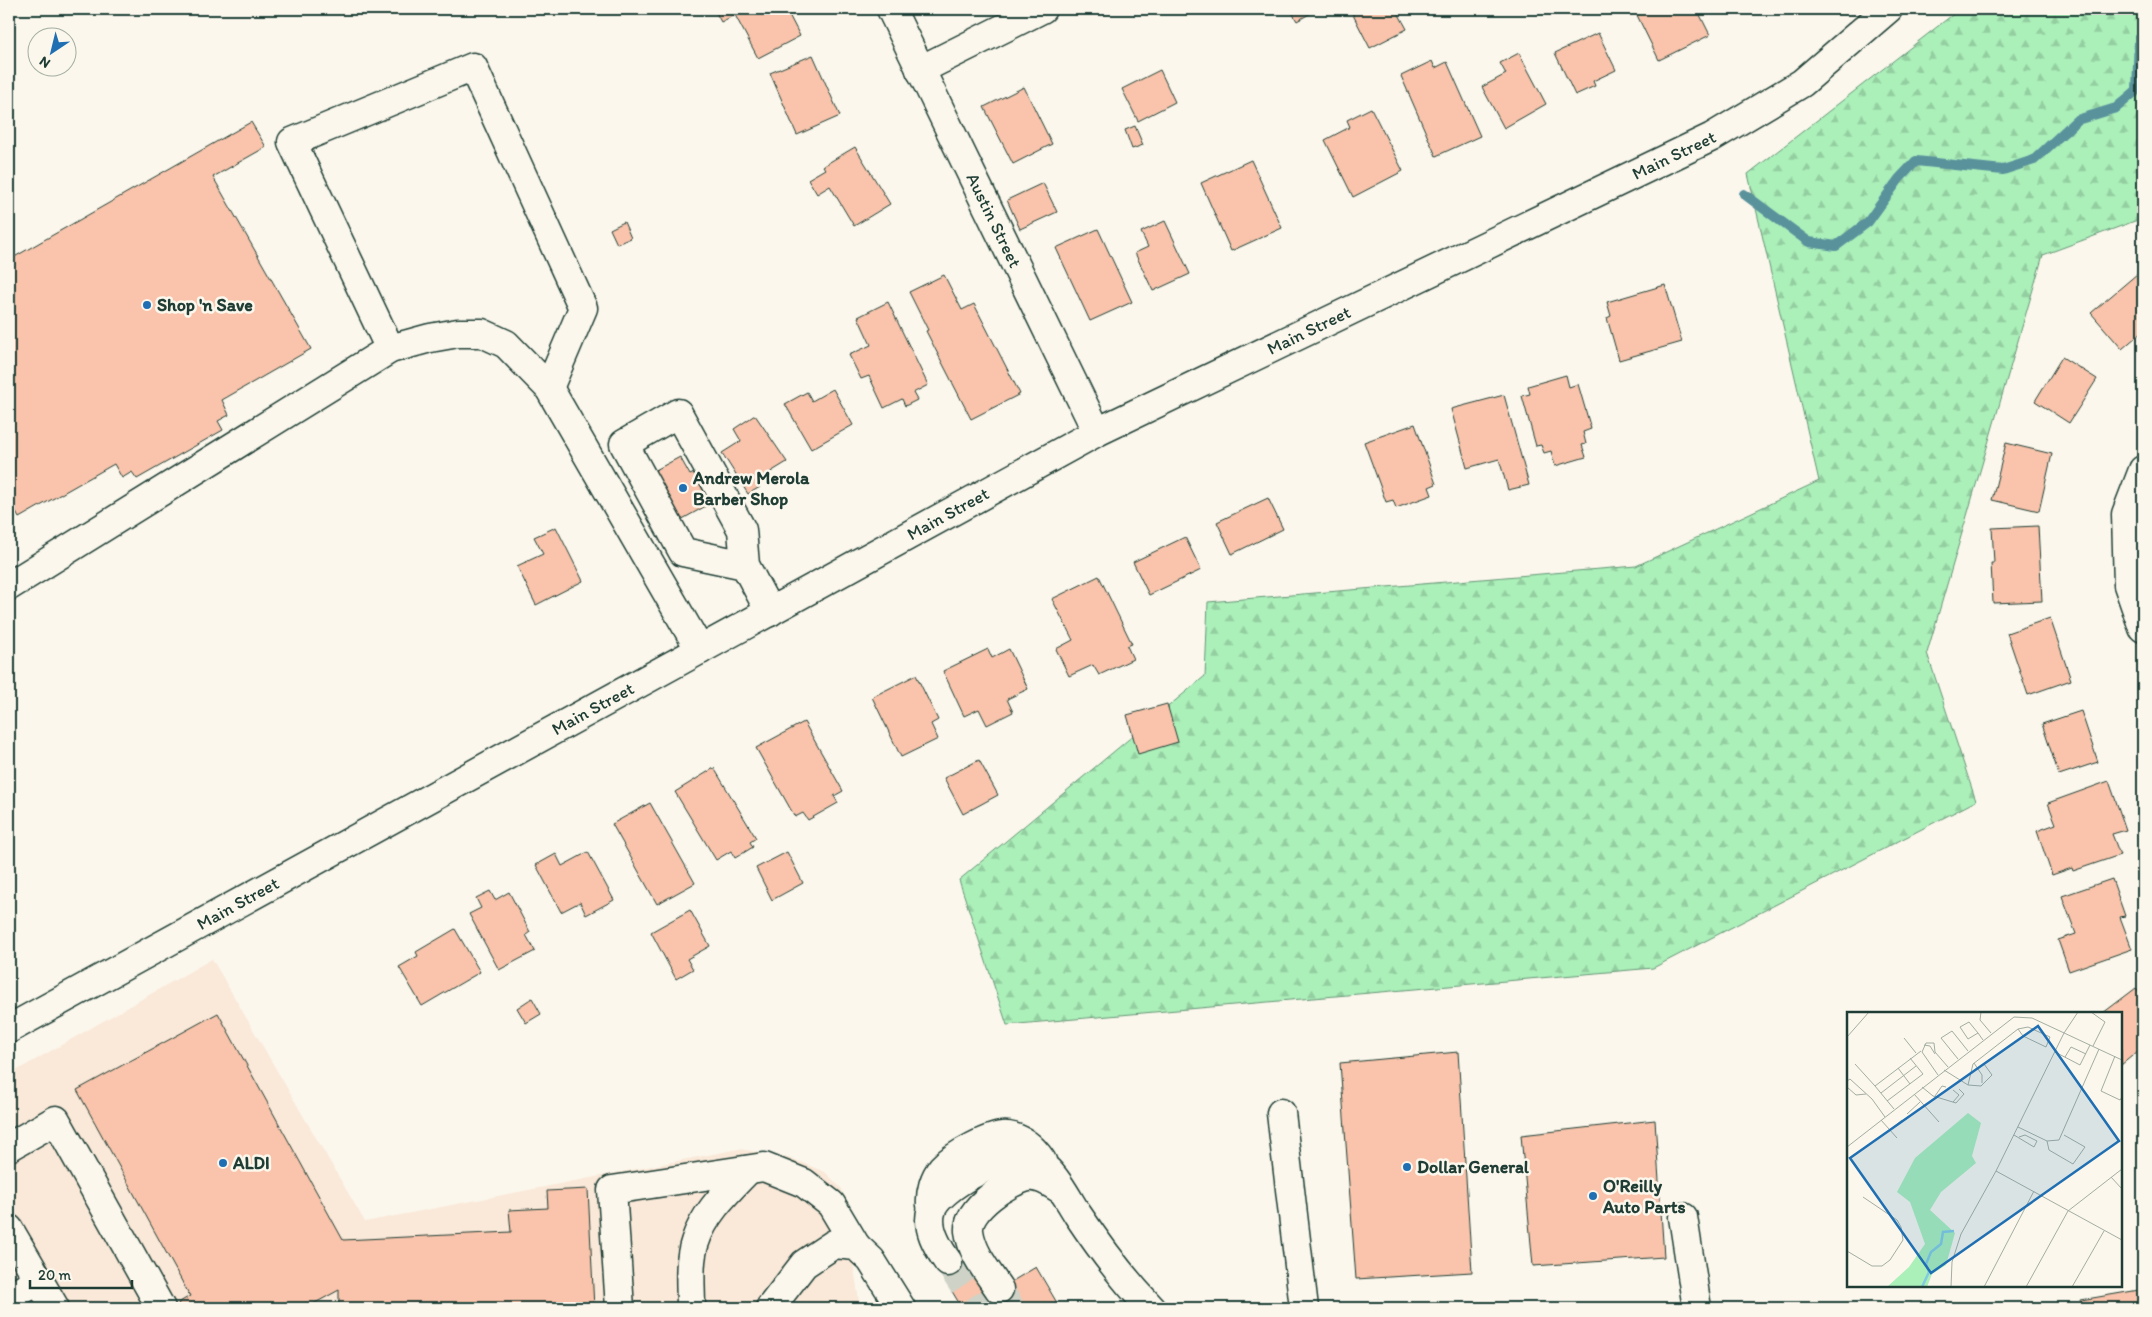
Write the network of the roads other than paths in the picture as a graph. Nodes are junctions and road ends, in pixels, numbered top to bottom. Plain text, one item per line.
1 (891, 9) edge
2 (1042, 9) edge
3 (1888, 9) edge
4 (920, 70) junction
5 (390, 349) junction
6 (548, 388) junction
7 (1097, 432) junction
8 (2143, 470) edge
9 (745, 565) junction
10 (9, 586) edge
11 (770, 612) junction
12 (2143, 628) edge
13 (700, 650) junction
14 (10, 1024) edge
15 (1281, 1113) dead end
16 (9, 1146) edge
17 (748, 1170) junction
18 (1054, 1179) junction
19 (1684, 1217) dead end
20 (9, 1229) edge
21 (856, 1246) junction
22 (948, 1262) tunnel mouth
23 (39, 1281) junction
24 (999, 1289) tunnel mouth
25 (9, 1297) edge
26 (55, 1308) edge
27 (161, 1308) edge
28 (620, 1308) edge
29 (691, 1308) edge
30 (770, 1308) edge
31 (901, 1308) edge
32 (1151, 1308) edge
33 (1304, 1308) edge
34 (1697, 1308) edge

1 - 4 street, Austin Street
2 - 4 street
3 - 7 street, Main Street
4 - 7 street, Austin Street
5 - 6 street
5 - 6 street
5 - 10 street
6 - 13 street
7 - 11 street, Main Street
8 - 12 street
9 - 9 street
9 - 11 street
11 - 13 street, Main Street
13 - 14 street, Main Street
15 - 33 street
16 - 27 street
17 - 21 street
17 - 28 street
17 - 29 street
18 - 22 street
18 - 24 street
18 - 32 street
19 - 34 street
20 - 23 street
21 - 30 street
21 - 31 street
23 - 25 street
23 - 26 street

